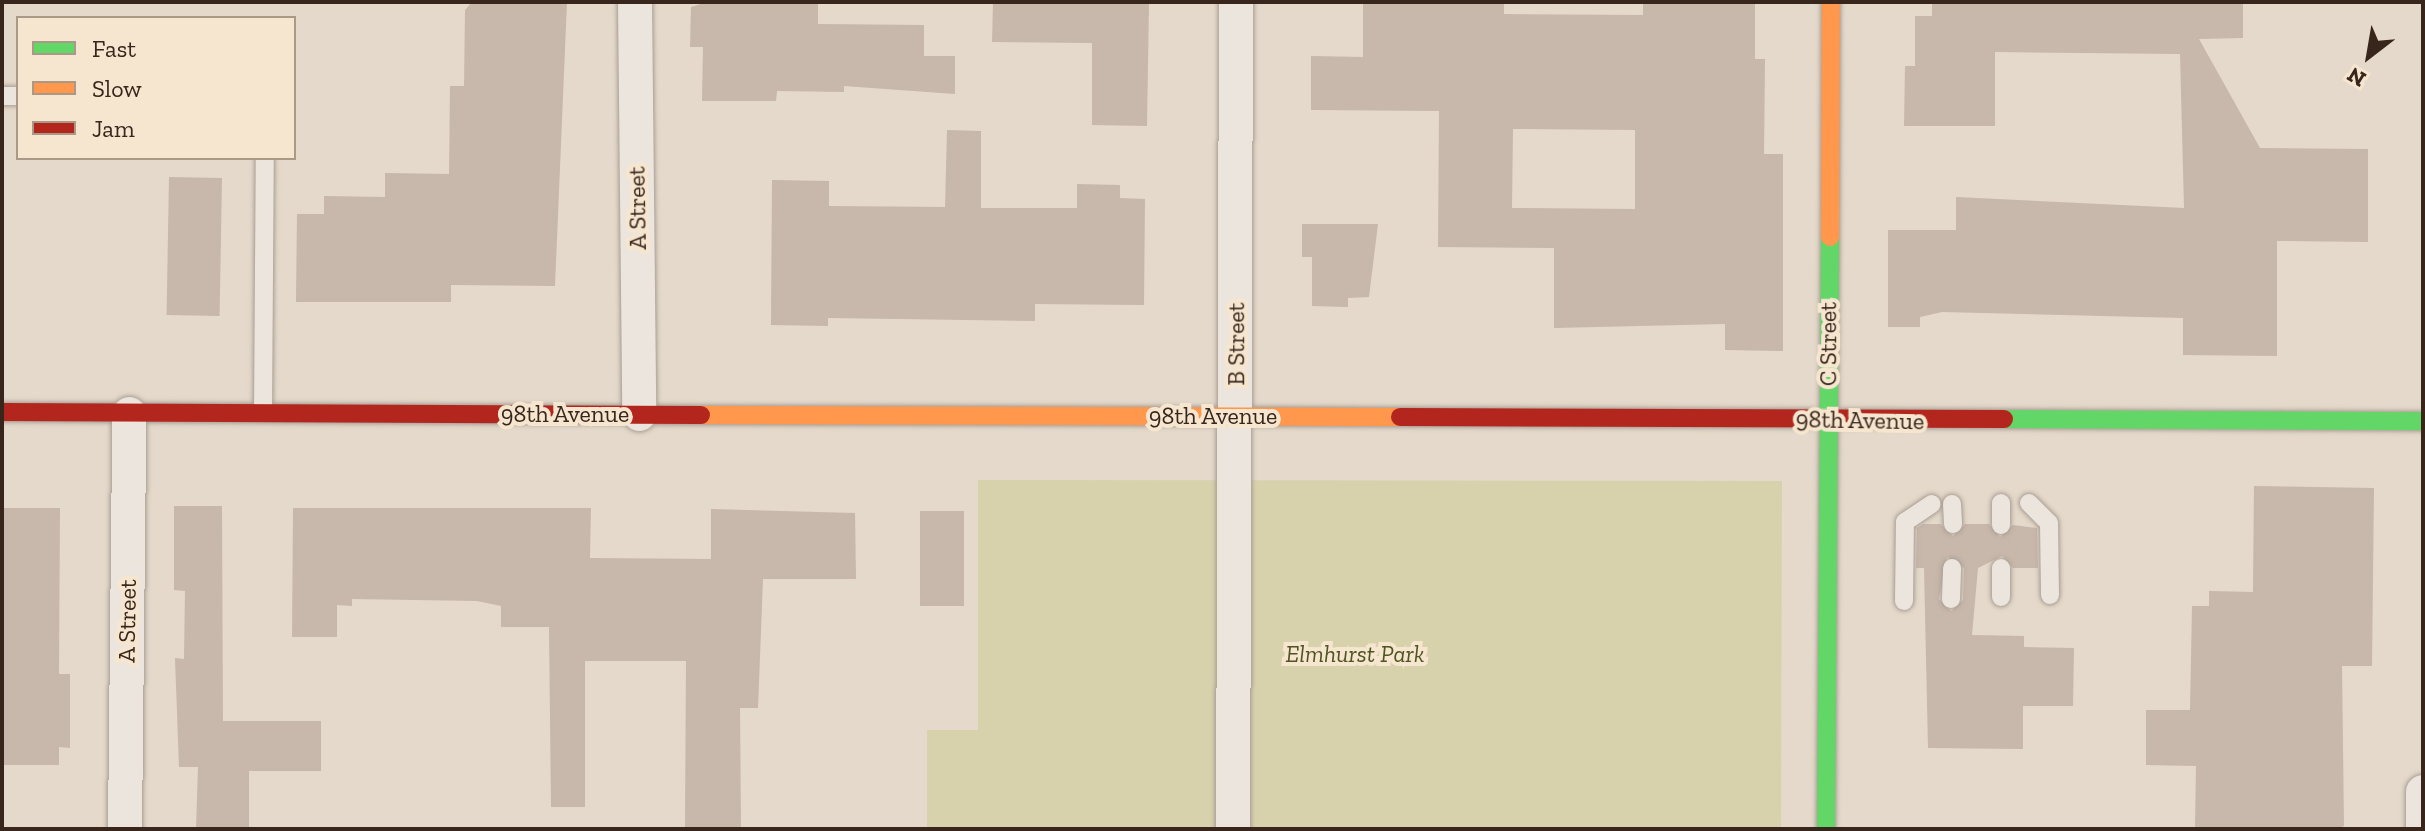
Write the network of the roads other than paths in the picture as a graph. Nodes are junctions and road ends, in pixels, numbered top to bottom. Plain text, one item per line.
1 (635, 2) edge
2 (1236, 2) edge
3 (1831, 2) edge
4 (265, 160) edge
5 (2, 412) edge
6 (263, 413) junction
7 (129, 414) junction
8 (639, 414) junction
9 (1236, 416) junction
10 (1829, 419) junction
11 (2423, 421) edge
12 (2001, 503) dead end
13 (2029, 503) dead end
14 (1932, 504) dead end
15 (1952, 504) dead end
16 (1953, 524) dead end
17 (2001, 525) dead end
18 (1952, 568) dead end
19 (2001, 568) dead end
20 (2050, 595) dead end
21 (2001, 597) dead end
22 (1951, 599) dead end
23 (1904, 601) dead end
24 (2423, 792) edge
25 (125, 829) edge
26 (1233, 829) edge
27 (1826, 829) edge
28 (2423, 829) edge

1 - 8 street, A Street
2 - 9 street, B Street
3 - 10 main road, C Street
4 - 6 lane
5 - 7 main road, 98th Avenue
6 - 7 main road, 98th Avenue
6 - 8 main road, 98th Avenue
7 - 25 street, A Street
8 - 9 main road, 98th Avenue
9 - 10 main road, 98th Avenue
9 - 26 street, B Street
10 - 11 main road, 98th Avenue
10 - 27 main road, C Street
12 - 17 lane
13 - 20 lane
14 - 23 lane
15 - 16 lane
18 - 22 lane
19 - 21 lane
24 - 28 street

